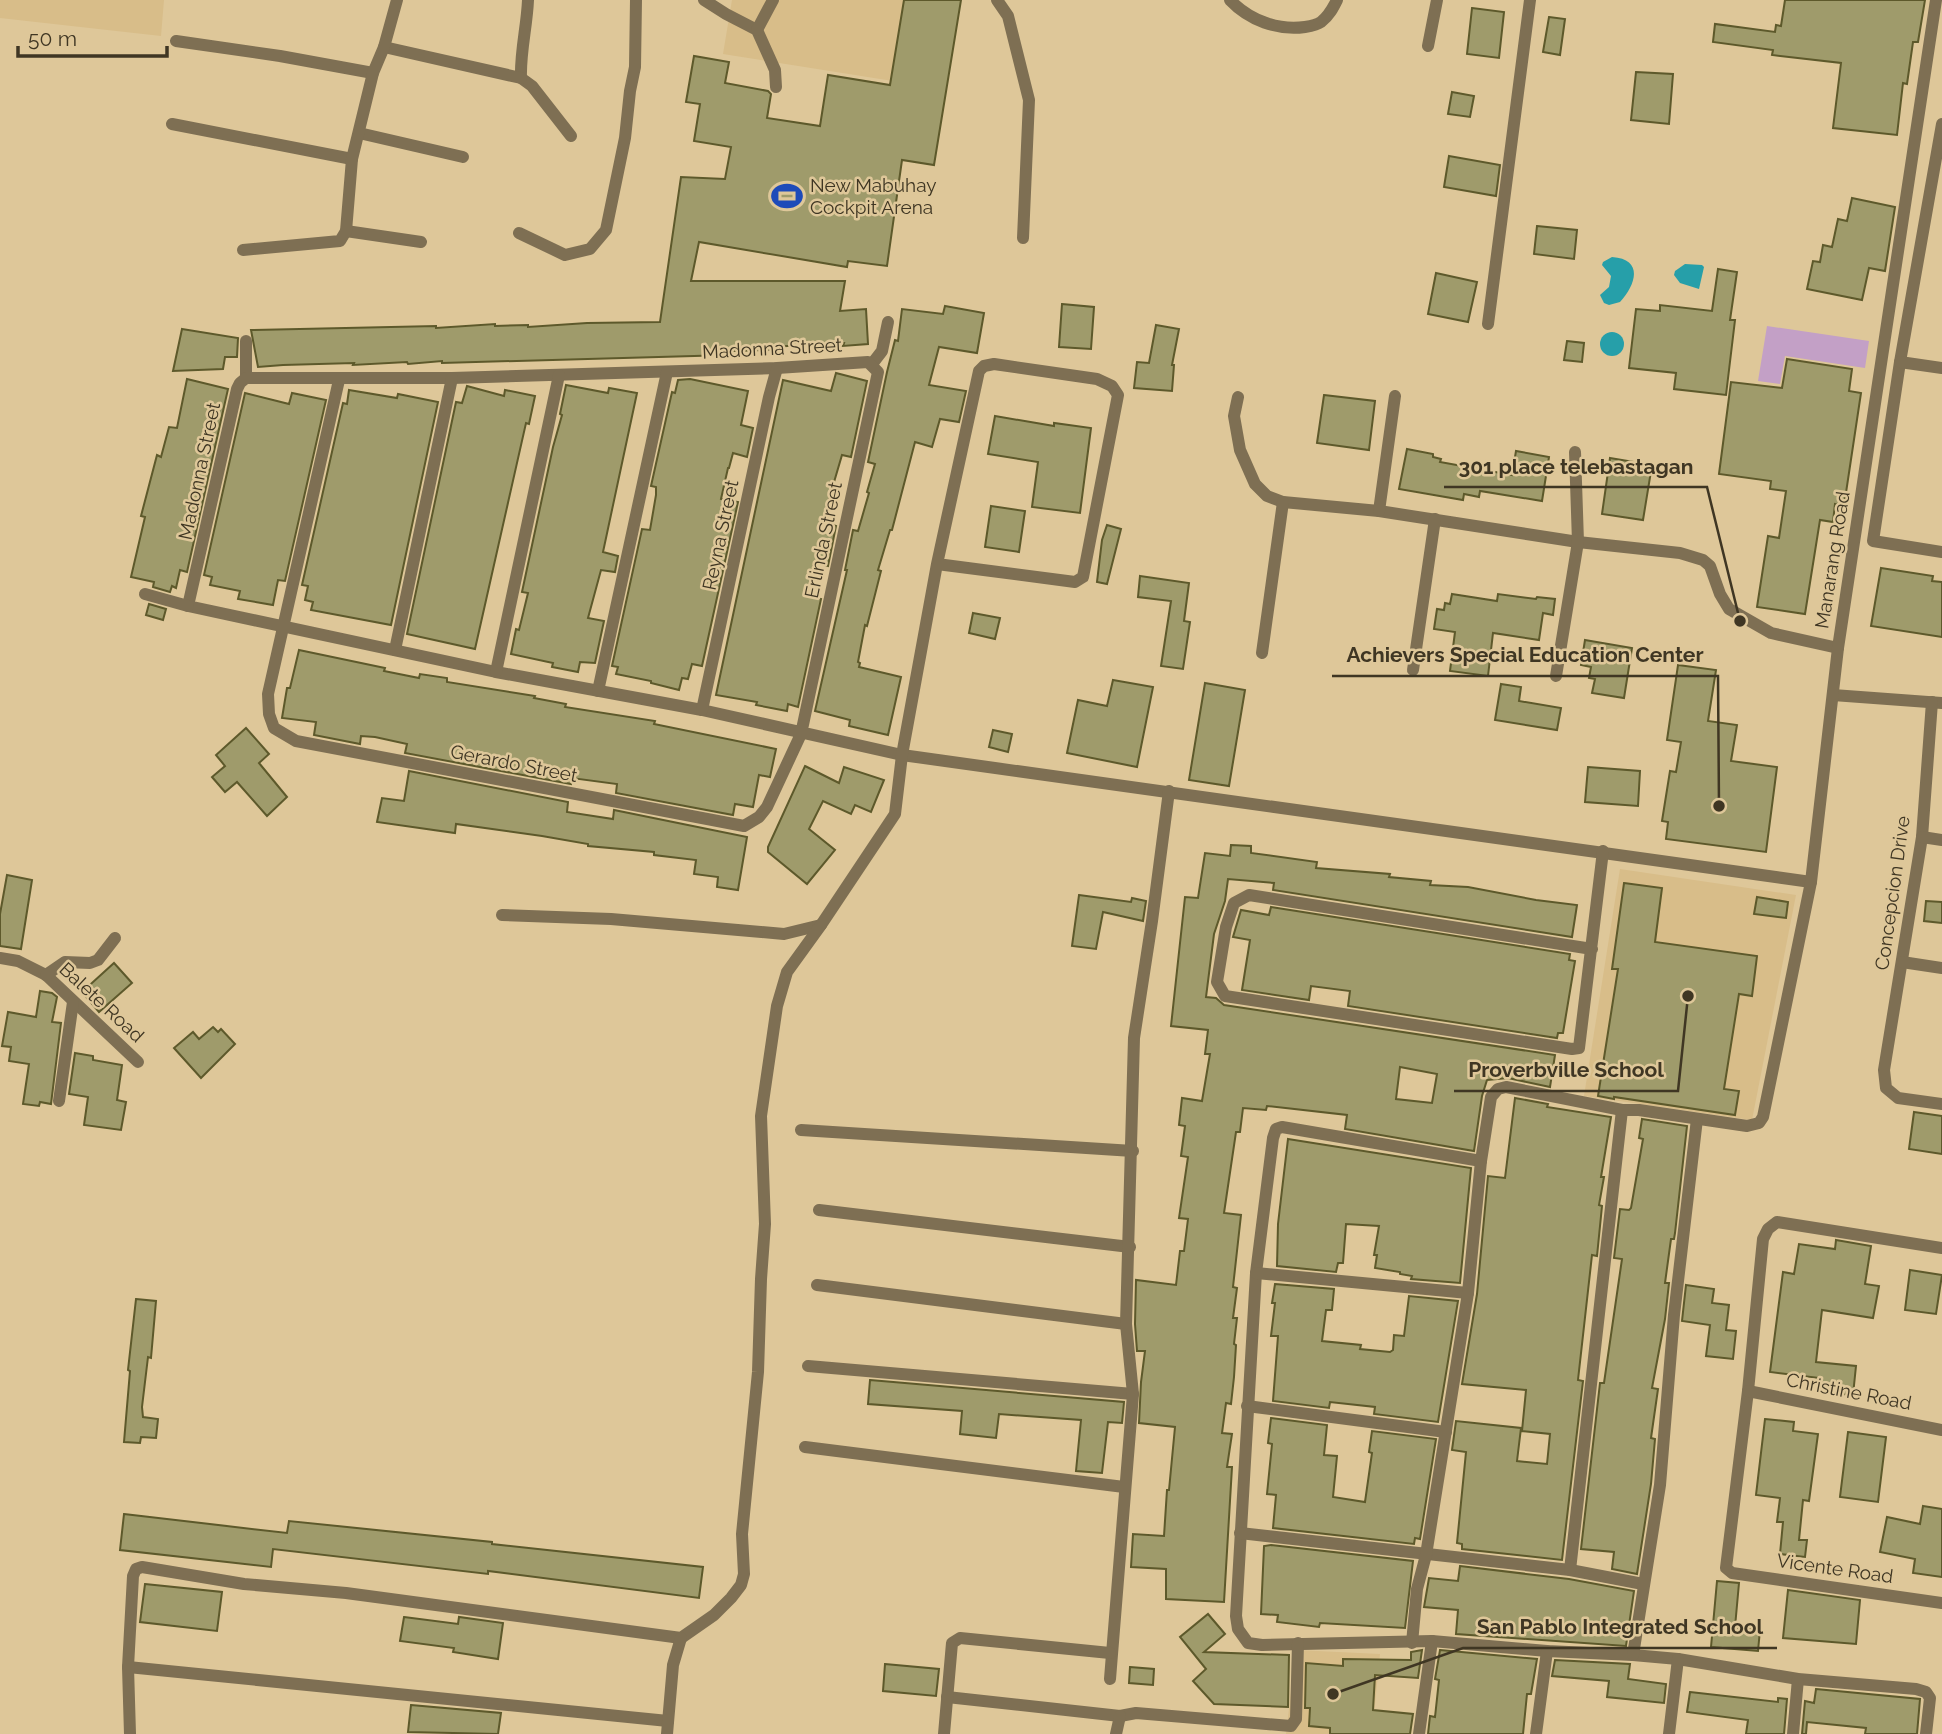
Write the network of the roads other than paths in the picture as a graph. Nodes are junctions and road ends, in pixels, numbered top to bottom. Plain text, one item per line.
1 (397, 0) edge
2 (528, 0) edge
3 (636, 0) edge
4 (704, 0) edge
5 (773, 0) edge
6 (997, 0) edge
7 (1230, 0) edge
8 (1337, 0) edge
9 (1437, 0) edge
10 (1530, 0) edge
11 (1936, 0) edge
12 (757, 30) junction
13 (176, 41) dead end
14 (1428, 46) dead end
15 (384, 47) junction
16 (373, 74) junction
17 (521, 78) junction
18 (776, 87) dead end
19 (173, 124) dead end
20 (1942, 124) edge
21 (359, 133) junction
22 (571, 136) dead end
23 (463, 157) dead end
24 (352, 159) junction
25 (1937, 193) edge
26 (346, 231) junction
27 (519, 233) dead end
28 (1023, 238) dead end
29 (421, 242) dead end
30 (243, 250) dead end
31 (888, 322) dead end
32 (1488, 324) dead end
33 (246, 341) dead end
34 (1900, 362) junction
35 (868, 363) junction
36 (777, 368) junction
37 (1942, 369) edge
38 (667, 372) junction
39 (559, 375) junction
40 (452, 378) junction
41 (246, 379) junction
42 (339, 380) junction
43 (1395, 396) dead end
44 (1238, 397) dead end
45 (1574, 452) dead end
46 (1283, 502) junction
47 (1379, 511) junction
48 (1435, 519) junction
49 (1578, 542) junction
50 (1942, 552) edge
51 (937, 564) junction
52 (145, 594) dead end
53 (188, 606) junction
54 (283, 627) junction
55 (1838, 648) junction
56 (395, 650) junction
57 (1262, 653) dead end
58 (1413, 670) dead end
59 (496, 672) junction
60 (1556, 676) dead end
61 (598, 691) junction
62 (1833, 695) junction
63 (1937, 702) edge
64 (702, 710) junction
65 (801, 734) junction
66 (902, 755) junction
67 (1169, 791) junction
68 (1922, 837) junction
69 (1942, 840) edge
70 (1603, 851) junction
71 (1811, 881) junction
72 (502, 915) dead end
73 (821, 925) junction
74 (115, 938) dead end
75 (1592, 949) junction
76 (0, 958) edge
77 (1902, 962) junction
78 (1942, 968) edge
79 (46, 975) junction
80 (73, 1002) junction
81 (138, 1062) dead end
82 (59, 1101) dead end
83 (1942, 1104) edge
84 (1622, 1110) junction
85 (1697, 1119) junction
86 (801, 1130) dead end
87 (1133, 1151) junction
88 (1481, 1161) junction
89 (819, 1210) dead end
90 (1130, 1247) junction
91 (1942, 1248) edge
92 (1256, 1273) junction
93 (817, 1285) dead end
94 (1468, 1293) junction
95 (1126, 1324) junction
96 (808, 1366) dead end
97 (1748, 1391) junction
98 (1133, 1394) junction
99 (1247, 1406) junction
100 (1942, 1430) edge
101 (1446, 1432) junction
102 (805, 1447) dead end
103 (1124, 1487) junction
104 (1240, 1533) junction
105 (1426, 1555) junction
106 (1570, 1570) junction
107 (1643, 1584) junction
108 (1942, 1603) edge
109 (681, 1638) junction
110 (1432, 1641) junction
111 (1298, 1643) junction
112 (1412, 1643) junction
113 (1547, 1651) junction
114 (1110, 1654) junction
115 (1633, 1655) junction
116 (1678, 1659) junction
117 (128, 1667) junction
118 (1110, 1679) dead end
119 (1798, 1679) junction
120 (947, 1697) junction
121 (1120, 1716) junction
122 (668, 1728) edge
123 (130, 1734) edge
124 (944, 1734) edge
125 (1116, 1734) edge
126 (1419, 1734) edge
127 (1536, 1734) edge
128 (1669, 1734) edge
129 (1793, 1734) edge
130 (1926, 1734) edge

1 - 15 street
2 - 17 street
3 - 27 street
4 - 12 street
5 - 12 street
6 - 28 street
7 - 8 street
9 - 14 street
10 - 32 street
11 - 55 street, Manarang Road
12 - 18 street
13 - 16 street
15 - 16 street
15 - 17 street
16 - 21 street
17 - 22 street
19 - 24 street
20 - 25 street
21 - 23 street
21 - 24 street
24 - 26 street
25 - 34 street
26 - 29 street
26 - 30 street
31 - 35 street
33 - 41 street
34 - 37 street
34 - 50 street
35 - 36 street, Madonna Street
35 - 65 street, Erlinda Street
36 - 38 street, Madonna Street
36 - 64 street, Reyna Street
38 - 39 street, Madonna Street
38 - 61 street
39 - 40 street, Madonna Street
39 - 59 street
40 - 42 street, Madonna Street
40 - 56 street
41 - 42 street, Madonna Street
41 - 53 street, Madonna Street
42 - 54 street
43 - 47 street
44 - 46 street
45 - 49 street
46 - 47 street
46 - 57 street
47 - 48 street
48 - 49 street
48 - 58 street
49 - 55 street
49 - 60 street
51 - 51 street
51 - 66 street
52 - 53 street
53 - 54 street
54 - 56 street
54 - 65 street, Gerardo Street
55 - 62 street, Manarang Road
56 - 59 street
59 - 61 street
61 - 64 street
62 - 63 street
62 - 71 street, Manarang Road
63 - 68 street, Concepcion Drive
64 - 65 street
65 - 66 street
66 - 67 street
66 - 73 street
67 - 70 street
67 - 87 street
68 - 69 street
68 - 77 street, Concepcion Drive
70 - 71 street
70 - 75 street
71 - 85 street, Manarang Road
72 - 73 street
73 - 109 street
74 - 79 street
75 - 75 street
76 - 79 street, Balete Road
77 - 78 street
77 - 83 street, Concepcion Drive
79 - 80 street, Balete Road
80 - 81 street, Balete Road
80 - 82 street
84 - 85 street
84 - 88 street
84 - 106 street
85 - 107 street
86 - 87 street
87 - 90 street
88 - 92 street
88 - 94 street
89 - 90 street
90 - 95 street
91 - 97 street
92 - 94 street
92 - 99 street
93 - 95 street
94 - 101 street
95 - 98 street
96 - 98 street
97 - 100 street, Christine Road
97 - 108 street, Vicente Road
98 - 103 street
99 - 101 street
99 - 104 street
101 - 105 street
102 - 103 street
103 - 114 street
104 - 105 street
104 - 111 street
105 - 106 street
105 - 112 street
106 - 107 street
107 - 115 street
109 - 117 street
109 - 122 street
110 - 112 street
110 - 113 street
110 - 126 street
111 - 112 street
111 - 121 street
113 - 115 street
113 - 127 street
114 - 118 street
114 - 120 street
115 - 116 street
116 - 119 street
116 - 128 street
117 - 122 street
117 - 123 street
119 - 129 street
119 - 130 street
120 - 121 street
120 - 124 street
121 - 125 street

